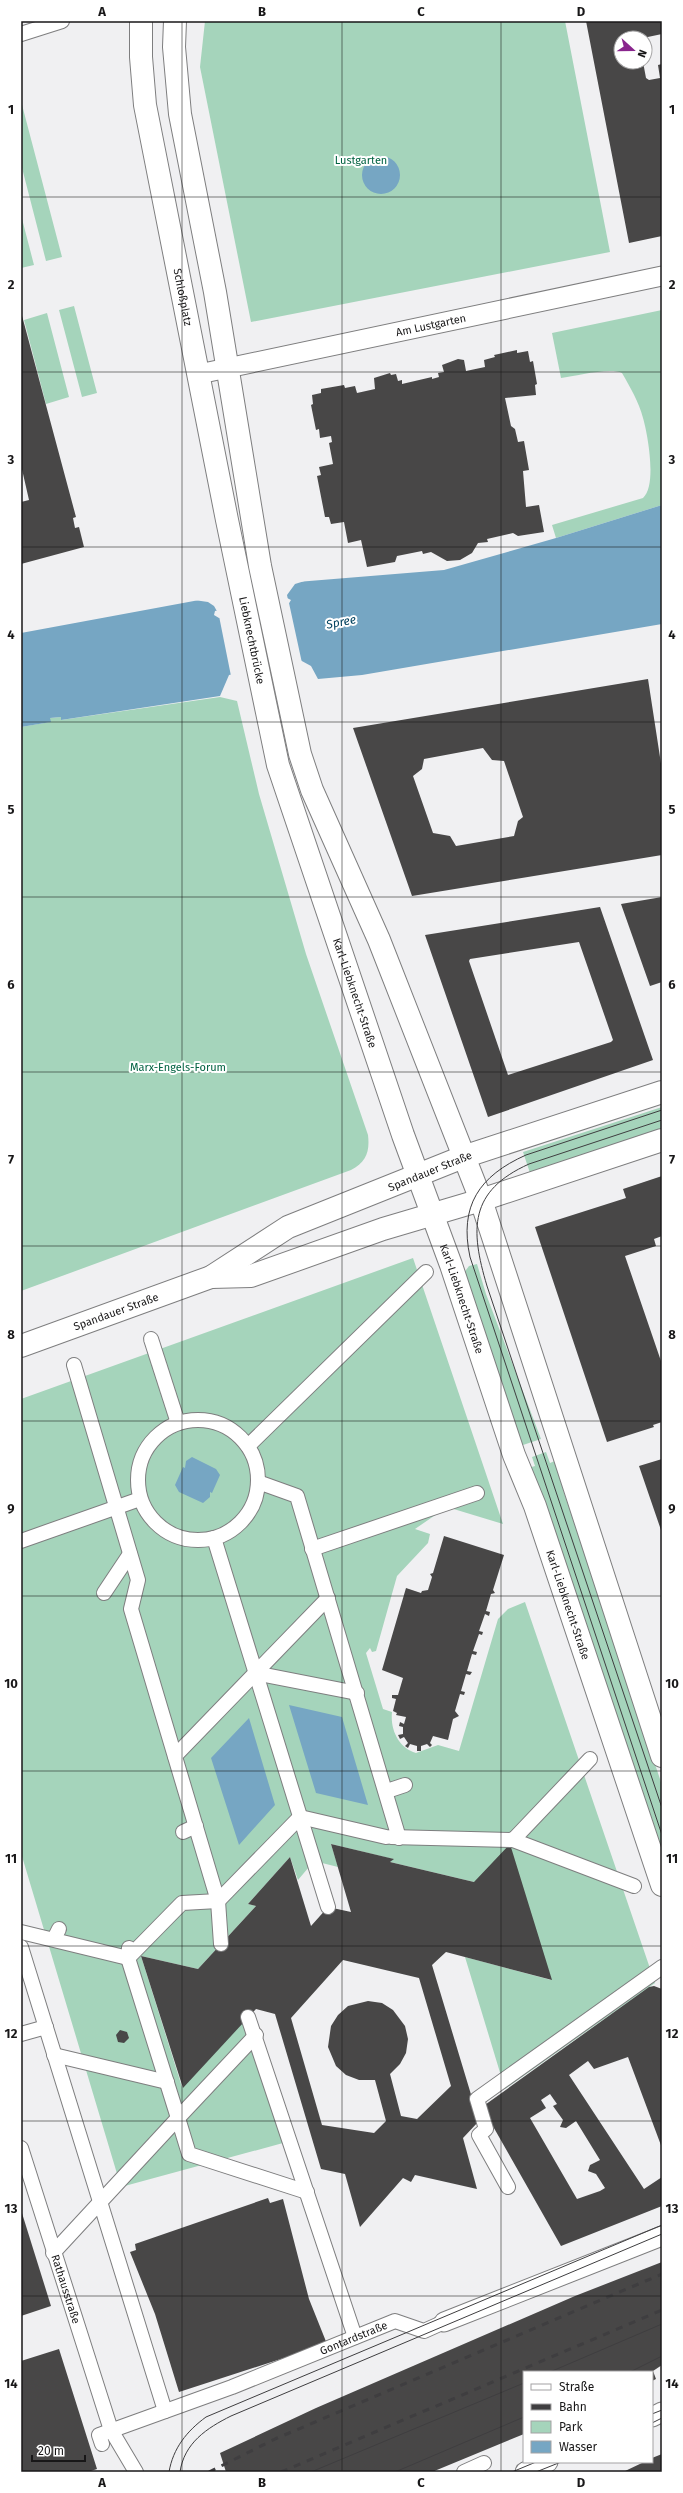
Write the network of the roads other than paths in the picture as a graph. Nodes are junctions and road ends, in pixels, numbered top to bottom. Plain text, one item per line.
1 (62, 21) edge
2 (141, 21) edge
3 (175, 21) edge
4 (21, 34) edge
5 (662, 276) edge
6 (228, 368) junction
7 (199, 374) junction
8 (237, 571) joint
9 (266, 711) joint
10 (662, 1092) edge
11 (662, 1140) edge
12 (463, 1157) junction
13 (417, 1174) junction
14 (481, 1200) junction
15 (432, 1214) junction
16 (426, 1272) dead end
17 (211, 1277) junction
18 (151, 1339) dead end
19 (21, 1346) edge
20 (74, 1365) dead end
21 (178, 1423) junction
22 (248, 1446) junction
23 (258, 1482) junction
24 (478, 1493) dead end
25 (140, 1499) junction
26 (116, 1508) junction
27 (214, 1538) junction
28 (21, 1541) edge
29 (312, 1549) junction
30 (130, 1554) junction
31 (104, 1593) dead end
32 (328, 1598) junction
33 (255, 1673) junction
34 (357, 1693) junction
35 (175, 1756) junction
36 (662, 1756) edge
37 (590, 1759) dead end
38 (405, 1785) dead end
39 (387, 1791) junction
40 (300, 1817) junction
41 (392, 1837) junction
42 (513, 1840) junction
43 (662, 1885) edge
44 (634, 1886) dead end
45 (218, 1901) junction
46 (328, 1907) dead end
47 (21, 1932) edge
48 (220, 1944) dead end
49 (21, 1947) edge
50 (128, 1952) junction
51 (662, 1967) edge
52 (248, 2017) dead end
53 (46, 2027) junction
54 (21, 2034) edge
55 (256, 2035) junction
56 (54, 2055) junction
57 (167, 2082) junction
58 (178, 2118) junction
59 (21, 2148) edge
60 (508, 2187) dead end
61 (307, 2192) junction
62 (100, 2202) junction
63 (662, 2236) edge
64 (53, 2253) junction
65 (444, 2322) joint
66 (355, 2337) junction
67 (165, 2411) junction
68 (111, 2430) junction
69 (102, 2444) dead end
70 (484, 2463) dead end
71 (546, 2463) edge
72 (136, 2472) edge
73 (464, 2472) edge
74 (525, 2472) edge

1 - 4 street
2 - 7 main road, Schloßplatz
3 - 6 main road
5 - 6 street, Am Lustgarten
6 - 7 street, Am Lustgarten
6 - 12 main road
7 - 8 main road, Schloßplatz
8 - 9 main road, Liebknechtbrücke
9 - 13 main road, Karl-Liebknecht-Straße
10 - 12 main road, Spandauer Straße
11 - 14 main road, Spandauer Straße
12 - 13 main road, Spandauer Straße
12 - 14 main road
13 - 15 main road, Karl-Liebknecht-Straße
13 - 17 main road, Spandauer Straße
14 - 15 main road, Spandauer Straße
14 - 36 main road
15 - 17 main road, Spandauer Straße
15 - 43 main road, Karl-Liebknecht-Straße
16 - 22 street
17 - 19 main road, Spandauer Straße
18 - 21 street
20 - 26 street
21 - 22 street
21 - 25 street
22 - 23 street
23 - 27 street
23 - 29 street
24 - 29 street
25 - 26 street
25 - 27 street
26 - 28 street
26 - 30 street
27 - 33 street
29 - 32 street
30 - 31 street
30 - 35 street
32 - 33 street
32 - 34 street
33 - 34 street
33 - 35 street
33 - 40 street
34 - 39 street
35 - 45 street
37 - 42 street
38 - 39 street
39 - 41 street
40 - 41 street
40 - 45 street
40 - 46 street
41 - 42 street
42 - 44 street
45 - 48 street
45 - 50 street
47 - 50 street
49 - 53 street
50 - 57 street
51 - 60 street
52 - 55 street
53 - 54 street
53 - 56 street
55 - 58 street
55 - 61 street
56 - 57 street
56 - 62 street
57 - 58 street
58 - 61 street
58 - 62 street
59 - 64 street, Rathausstraße
61 - 66 street
62 - 64 street
62 - 67 street
63 - 65 street, Gontardstraße
64 - 68 street, Rathausstraße
65 - 66 street, Gontardstraße
66 - 67 street, Gontardstraße
67 - 68 street, Gontardstraße
68 - 69 street
68 - 72 street, Rathausstraße
70 - 73 street
71 - 74 street

